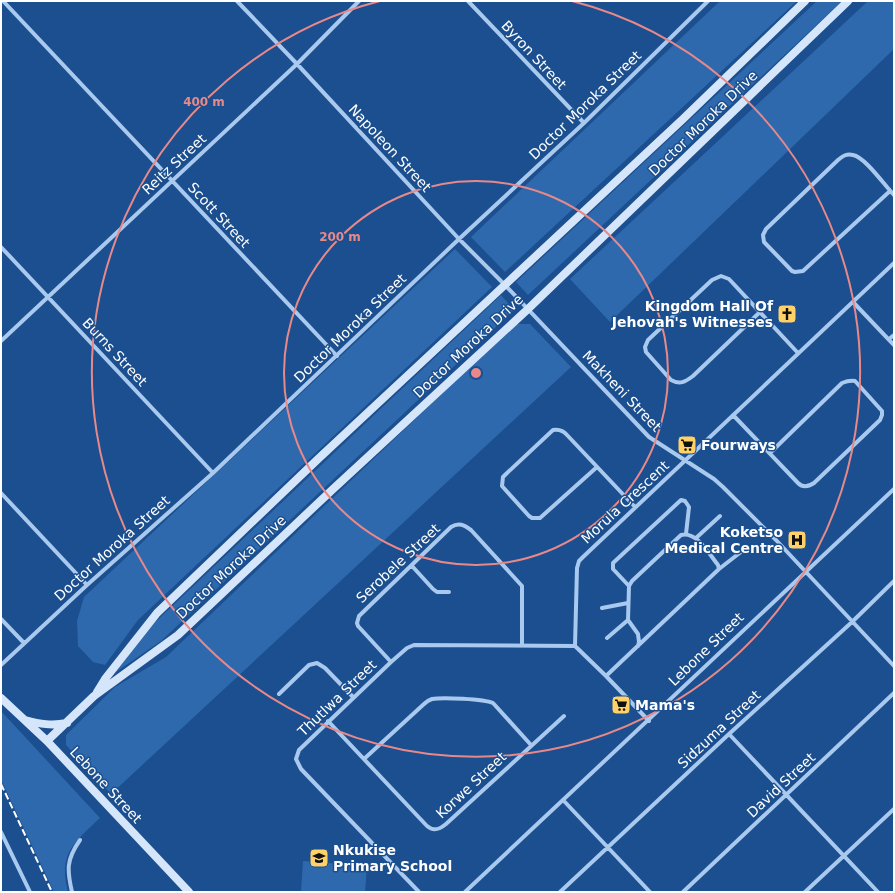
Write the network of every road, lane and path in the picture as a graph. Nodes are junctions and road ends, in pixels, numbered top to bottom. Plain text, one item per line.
1 (4, 1) edge
2 (237, 1) edge
3 (359, 1) edge
4 (468, 1) edge
5 (699, 1) edge
6 (708, 1) edge
7 (805, 1) edge
8 (848, 1) edge
9 (1, 4) edge
10 (703, 5) junction
11 (297, 64) junction
12 (584, 123) junction
13 (172, 181) junction
14 (890, 191) junction
15 (894, 195) edge
16 (459, 239) junction
17 (1, 247) edge
18 (894, 263) edge
19 (505, 285) junction
20 (48, 297) junction
21 (853, 302) junction
22 (528, 309) junction
23 (760, 312) junction
24 (894, 335) edge
25 (889, 339) junction
26 (1, 341) edge
27 (894, 345) edge
28 (798, 353) junction
29 (337, 356) junction
30 (733, 415) junction
31 (770, 453) junction
32 (685, 461) junction
33 (597, 467) junction
34 (213, 473) junction
35 (894, 489) edge
36 (1, 493) edge
37 (635, 507) junction
38 (720, 516) dead end
39 (686, 534) junction
40 (696, 538) junction
41 (746, 548) dead end
42 (412, 566) junction
43 (719, 569) junction
44 (806, 572) junction
45 (894, 581) edge
46 (87, 585) junction
47 (629, 586) junction
48 (449, 592) dead end
49 (628, 603) junction
50 (602, 608) dead end
51 (1, 619) edge
52 (628, 620) junction
53 (852, 622) junction
54 (607, 638) dead end
55 (24, 643) junction
56 (522, 645) junction
57 (575, 646) junction
58 (638, 646) junction
59 (391, 662) junction
60 (1, 665) edge
61 (894, 666) edge
62 (606, 676) junction
63 (894, 693) edge
64 (279, 694) dead end
65 (94, 696) junction
66 (353, 697) junction
67 (1, 698) edge
68 (564, 716) dead end
69 (24, 719) junction
70 (328, 721) junction
71 (649, 721) junction
72 (68, 723) junction
73 (729, 734) junction
74 (47, 741) junction
75 (531, 745) junction
76 (364, 758) junction
77 (787, 795) junction
78 (563, 800) junction
79 (894, 809) edge
80 (1, 832) edge
81 (80, 840) dead end
82 (608, 847) junction
83 (844, 855) junction
84 (30, 892) edge
85 (72, 892) edge
86 (189, 892) edge
87 (419, 892) edge
88 (465, 892) edge
89 (560, 892) edge
90 (650, 892) edge
91 (683, 892) edge
92 (805, 892) edge
93 (878, 892) edge

1 - 9 street
1 - 13 street, Scott Street
2 - 11 street, Napoleon Street
3 - 11 street, Reitz Street
4 - 12 street, Byron Street
5 - 10 street
6 - 10 street, Doctor Moroka Street
7 - 19 street, Doctor Moroka Drive
8 - 22 street, Doctor Moroka Drive
10 - 12 street, Doctor Moroka Street
11 - 13 street, Reitz Street
11 - 16 street, Napoleon Street
12 - 16 street, Doctor Moroka Street
13 - 20 street, Reitz Street
13 - 29 street, Scott Street
14 - 14 street
14 - 15 street
16 - 19 street, Napoleon Street
16 - 29 street, Doctor Moroka Street
17 - 20 street, Burns Street
18 - 21 street, Morula Crescent
19 - 22 street, Napoleon Street
19 - 65 street, Doctor Moroka Drive
20 - 26 street, Reitz Street
20 - 34 street, Burns Street
21 - 25 street
21 - 28 street, Morula Crescent
22 - 32 street, Makheni Street
22 - 65 street, Doctor Moroka Drive
23 - 23 street
23 - 28 street
24 - 25 street
25 - 27 street
28 - 30 street, Morula Crescent
29 - 34 street, Doctor Moroka Street
30 - 31 street
30 - 32 street, Morula Crescent
31 - 31 street
32 - 37 street, Morula Crescent
32 - 44 street, Makheni Street
33 - 33 street
33 - 37 street
34 - 46 street, Doctor Moroka Street
35 - 44 street, Lebone Street
36 - 46 street
37 - 57 street, Morula Crescent
38 - 40 street
39 - 40 street
39 - 47 street
39 - 47 street
40 - 43 street
41 - 43 street
42 - 48 street
42 - 56 street, Serobele Street
42 - 59 street, Serobele Street
43 - 58 street
44 - 53 street, Makheni Street
44 - 71 street, Lebone Street
45 - 53 street, Sidzuma Street
46 - 55 street, Doctor Moroka Street
47 - 49 street
49 - 50 street
49 - 52 street
51 - 55 street
52 - 54 street
52 - 58 street
53 - 61 street, Makheni Street
53 - 73 street, Sidzuma Street
55 - 60 street, Doctor Moroka Street
56 - 57 street, Thutlwa Street
56 - 59 street, Thutlwa Street
57 - 62 street
58 - 62 street
59 - 66 street, Thutlwa Street
62 - 71 street
63 - 77 street, David Street
64 - 66 street
65 - 72 street, Doctor Moroka Drive
66 - 70 street, Thutlwa Street
67 - 69 street, Lebone Street
68 - 75 street, Korwe Street
69 - 72 street
69 - 74 street, Lebone Street
70 - 76 street, Korwe Street
70 - 87 street, Thutlwa Street
71 - 78 street, Lebone Street
72 - 74 street, Doctor Moroka Drive
73 - 77 street
73 - 82 street, Sidzuma Street
74 - 86 street, Lebone Street
75 - 76 street
75 - 76 street, Korwe Street
77 - 83 street
77 - 91 street, David Street
78 - 82 street
78 - 88 street, Lebone Street
79 - 83 street
80 - 84 street
81 - 85 street
82 - 89 street, Sidzuma Street
82 - 90 street
83 - 92 street
83 - 93 street

